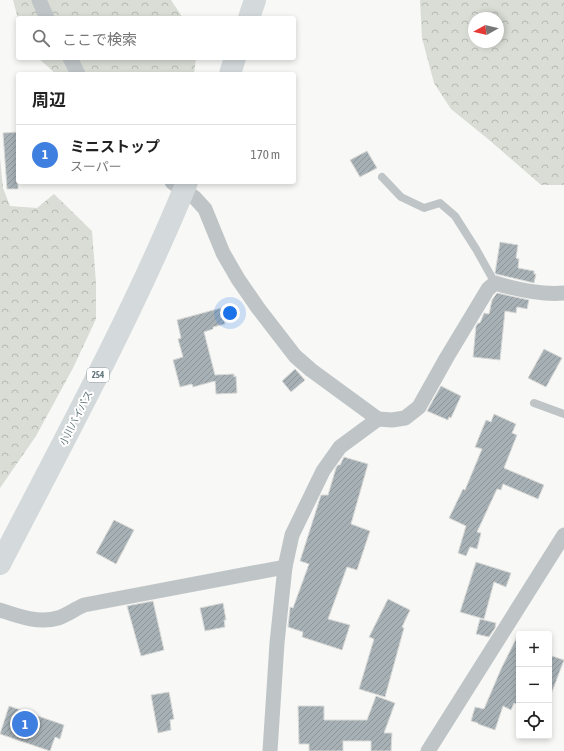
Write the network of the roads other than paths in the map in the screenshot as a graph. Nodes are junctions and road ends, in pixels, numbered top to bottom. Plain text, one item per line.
1 (39, 0) edge
2 (256, 0) edge
3 (46, 16) edge
4 (250, 16) edge
5 (71, 60) edge
6 (235, 60) edge
7 (77, 72) edge
8 (231, 72) edge
9 (382, 178) dead end
10 (181, 184) edge
11 (495, 283) junction
12 (564, 293) edge
13 (534, 403) dead end
14 (564, 414) edge
15 (378, 419) junction
16 (564, 535) edge
17 (0, 564) edge
18 (284, 567) junction
19 (0, 610) edge
20 (270, 751) edge
21 (428, 751) edge

1 - 3 street
2 - 4 highway
5 - 7 street
6 - 8 highway
9 - 11 lane
10 - 15 street
10 - 17 highway, 小川バイパス / 254
11 - 12 street
11 - 15 street
13 - 14 lane
15 - 18 street
16 - 21 street
18 - 19 street
18 - 20 street

